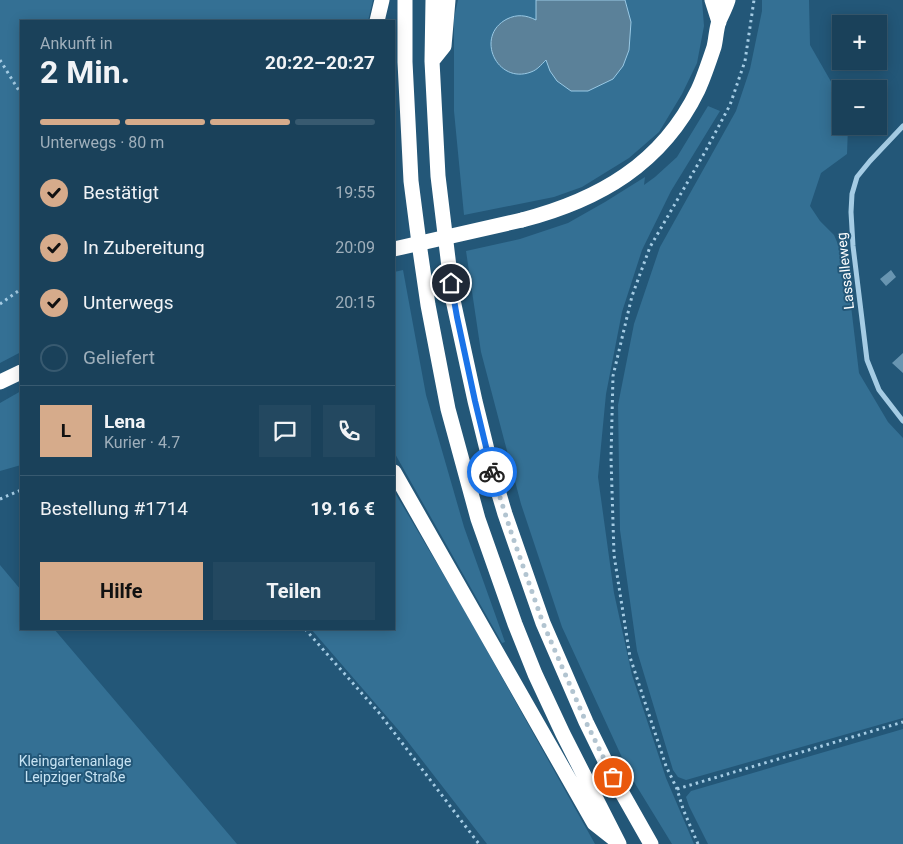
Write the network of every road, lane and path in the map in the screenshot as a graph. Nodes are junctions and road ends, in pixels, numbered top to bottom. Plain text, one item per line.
1 (382, 0) edge
2 (405, 0) edge
3 (433, 0) edge
4 (448, 0) edge
5 (712, 0) edge
6 (728, 0) edge
7 (754, 0) edge
8 (377, 20) edge
9 (719, 22) junction
10 (0, 60) edge
11 (432, 61) junction
12 (20, 92) edge
13 (903, 126) edge
14 (395, 250) edge
15 (20, 290) edge
16 (0, 304) edge
17 (20, 372) edge
18 (0, 382) edge
19 (902, 417) edge
20 (395, 474) edge
21 (20, 490) edge
22 (0, 498) edge
23 (306, 630) edge
24 (903, 722) edge
25 (676, 790) junction
26 (479, 844) edge
27 (619, 844) edge
28 (651, 844) edge
29 (698, 844) edge

1 - 8 highway
2 - 27 highway
3 - 11 highway
4 - 11 highway
5 - 9 highway
6 - 9 highway
7 - 25 path
9 - 14 highway, bridge
10 - 12 path
11 - 28 highway
13 - 19 street, Lassalleweg
15 - 16 path
17 - 18 highway
20 - 27 highway
21 - 22 path
23 - 26 path
24 - 25 path
25 - 29 path

